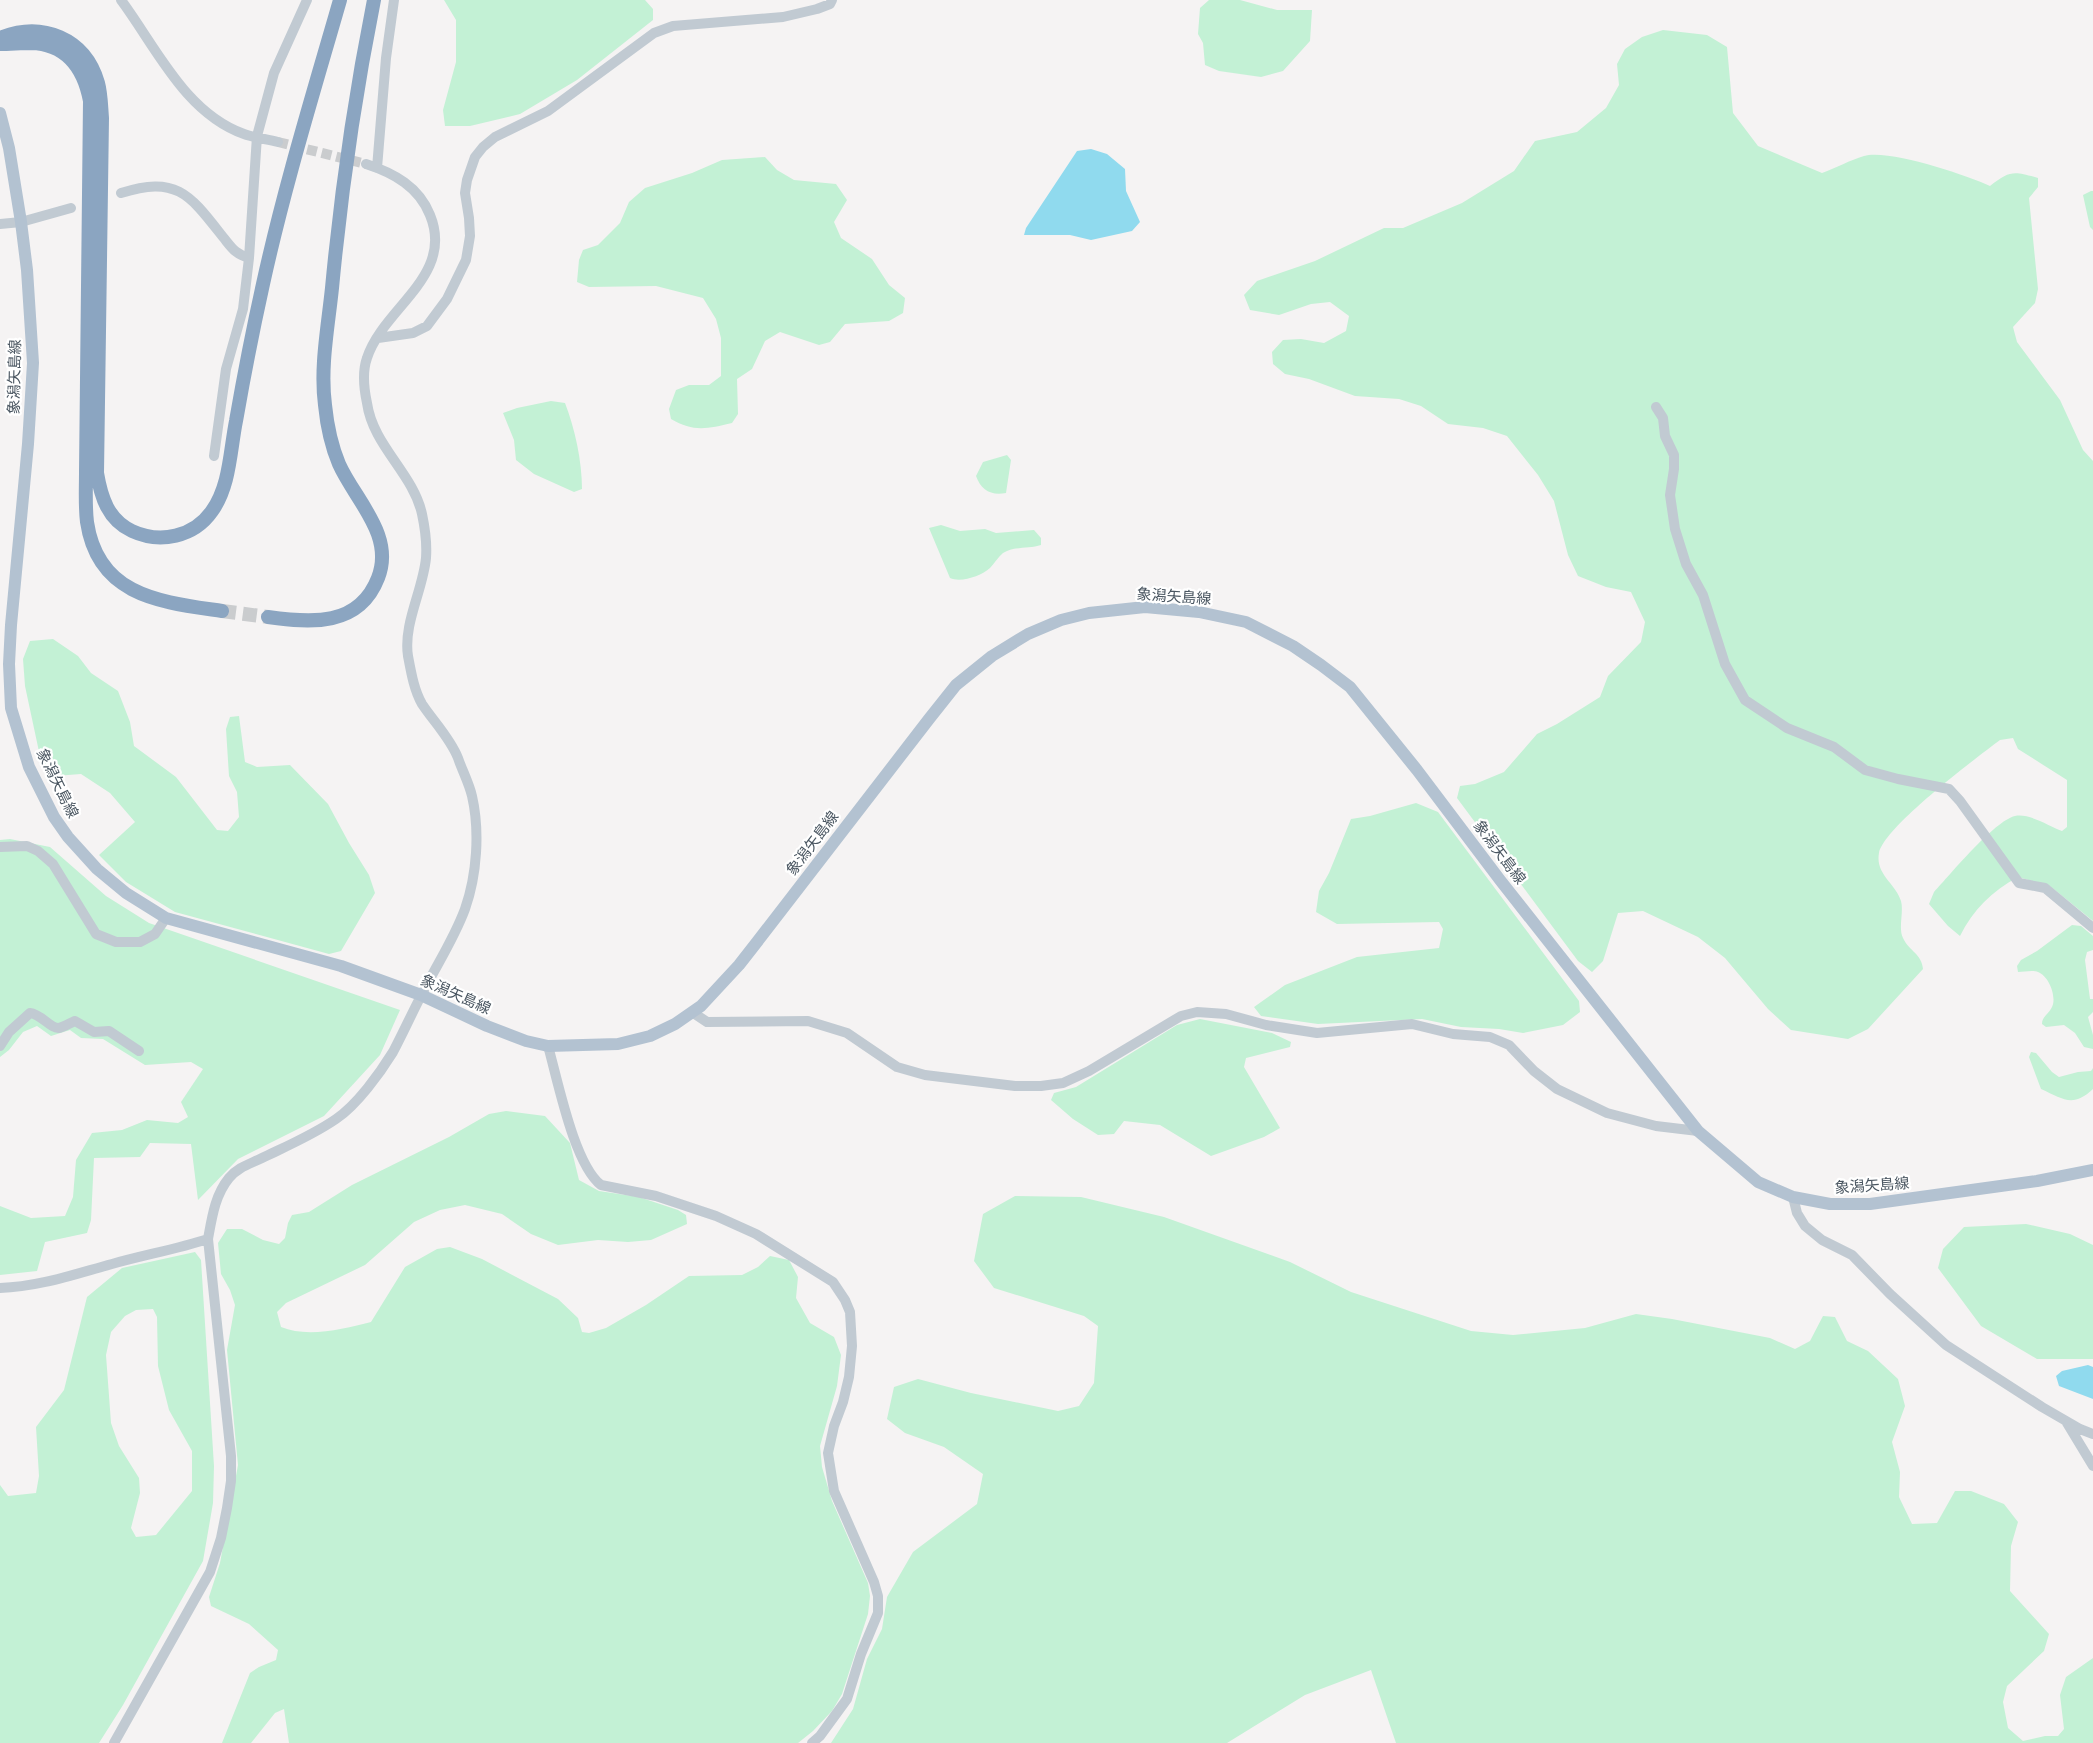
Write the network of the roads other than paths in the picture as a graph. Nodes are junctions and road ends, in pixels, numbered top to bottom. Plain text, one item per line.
1 (121, 0) edge
2 (307, 0) edge
3 (340, 0) edge
4 (374, 0) edge
5 (394, 0) edge
6 (832, 0) edge
7 (0, 38) edge
8 (0, 44) edge
9 (0, 113) edge
10 (257, 136) junction
11 (278, 142) tunnel mouth
12 (366, 164) tunnel mouth
13 (377, 168) junction
14 (121, 193) dead end
15 (71, 208) dead end
16 (21, 222) junction
17 (0, 224) edge
18 (249, 258) junction
19 (378, 338) junction
20 (1656, 407) dead end
21 (214, 456) dead end
22 (222, 611) tunnel mouth
23 (268, 618) tunnel mouth
24 (0, 847) edge
25 (166, 918) junction
26 (2093, 928) edge
27 (421, 995) junction
28 (692, 1012) junction
29 (0, 1046) edge
30 (548, 1046) junction
31 (139, 1051) dead end
32 (1698, 1132) junction
33 (2093, 1170) edge
34 (1793, 1197) junction
35 (208, 1239) junction
36 (0, 1288) edge
37 (2064, 1420) junction
38 (2093, 1434) edge
39 (2093, 1466) edge
40 (114, 1743) edge
41 (812, 1743) edge

1 - 10 street
2 - 10 street
3 - 7 highway
4 - 23 highway
5 - 13 street
6 - 19 street
8 - 22 highway
9 - 16 main road, 象潟矢島線
10 - 11 street
10 - 18 street
12 - 13 street
13 - 19 street
14 - 18 street
15 - 16 street
16 - 17 street
16 - 25 main road, 象潟矢島線
18 - 21 street
19 - 27 street
20 - 26 street
24 - 25 street
25 - 27 main road, 象潟矢島線
27 - 30 main road, 象潟矢島線
27 - 35 street
28 - 30 main road, 象潟矢島線
28 - 32 street
28 - 32 main road, 象潟矢島線
29 - 31 street
30 - 41 street
32 - 34 main road, 象潟矢島線
33 - 34 main road, 象潟矢島線
34 - 37 street
35 - 36 street
35 - 40 street
37 - 38 street
37 - 39 street

